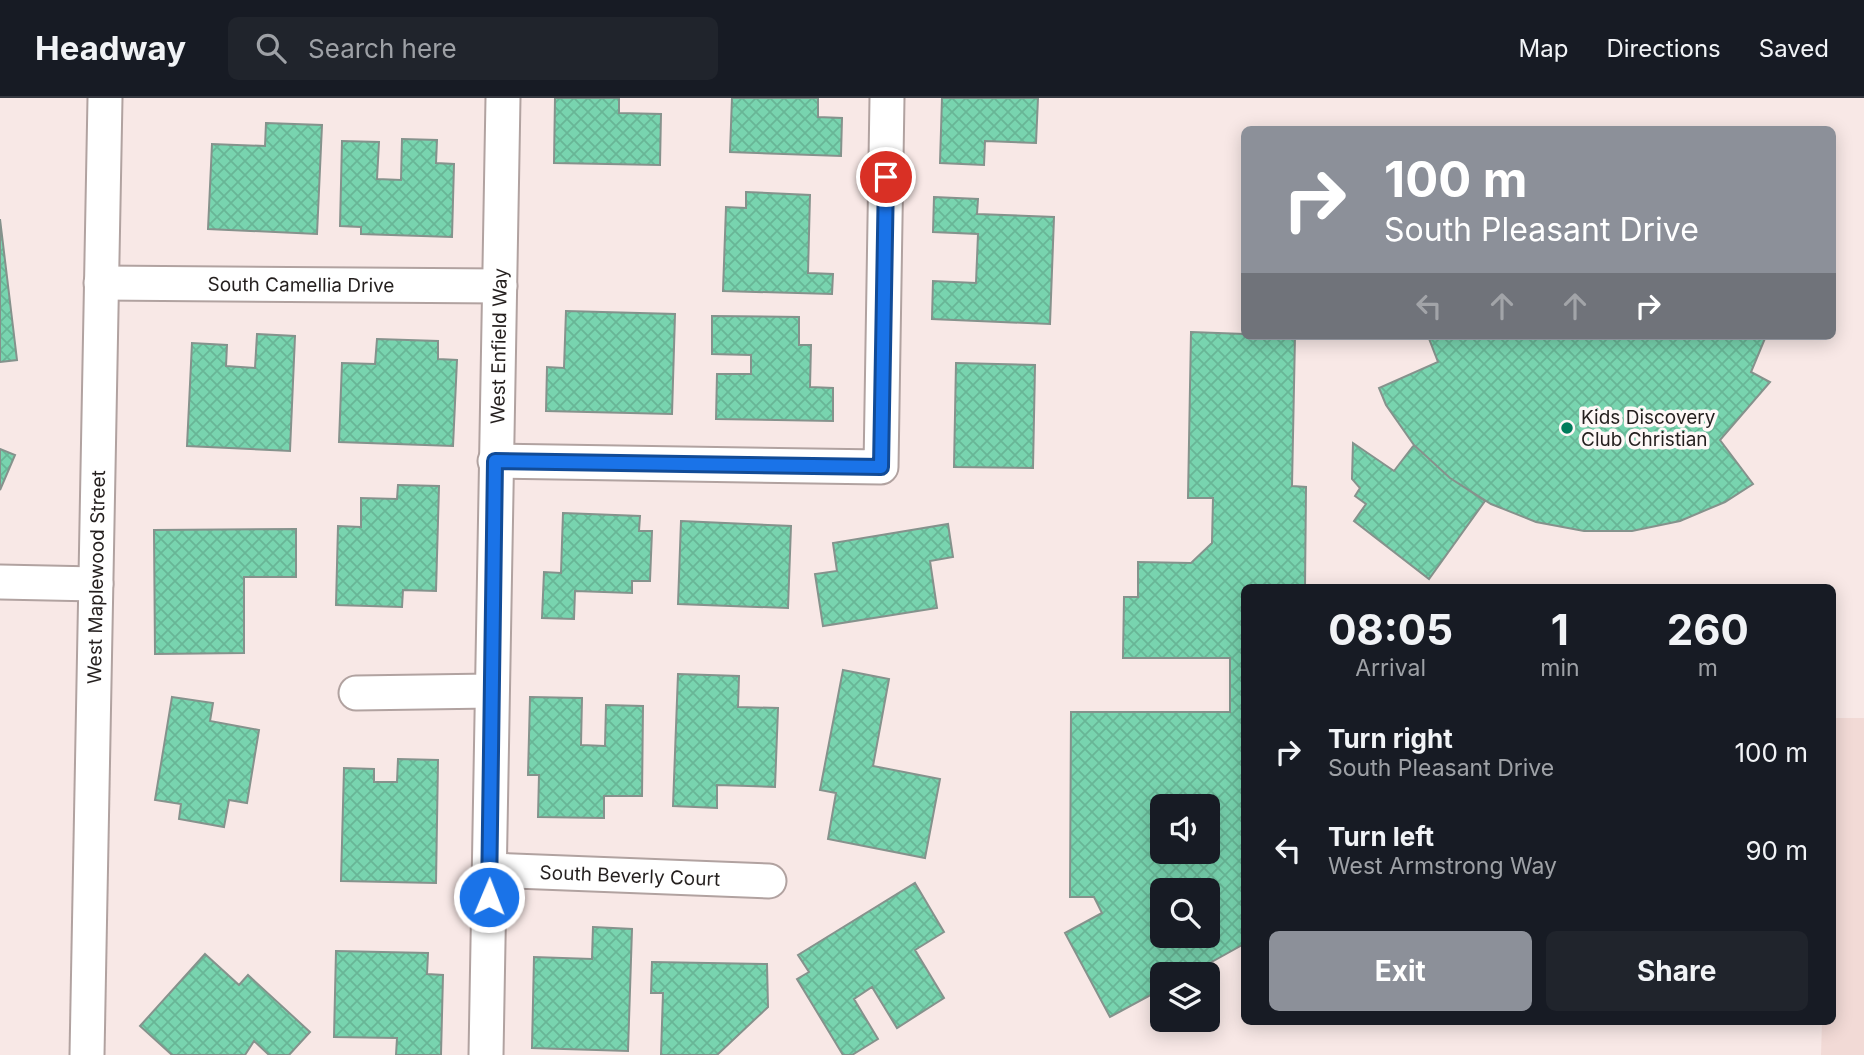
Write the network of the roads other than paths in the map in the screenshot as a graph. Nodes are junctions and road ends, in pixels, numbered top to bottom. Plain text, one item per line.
1 (105, 98) edge
2 (503, 98) edge
3 (887, 98) edge
4 (102, 284) junction
5 (499, 286) junction
6 (495, 461) junction
7 (0, 582) edge
8 (96, 584) junction
9 (491, 691) junction
10 (356, 692) dead end
11 (489, 870) junction
12 (769, 881) dead end
13 (87, 1055) edge
14 (486, 1055) edge

1 - 4 street, West Maplewood Street
2 - 5 street, West Enfield Way
3 - 6 street
4 - 5 street, South Camellia Drive
4 - 8 street, West Maplewood Street
5 - 6 street, West Enfield Way
6 - 9 street, West Enfield Way
7 - 8 street
8 - 13 street, West Maplewood Street
9 - 10 street
9 - 11 street, West Enfield Way
11 - 12 street, South Beverly Court
11 - 14 street, West Enfield Way

